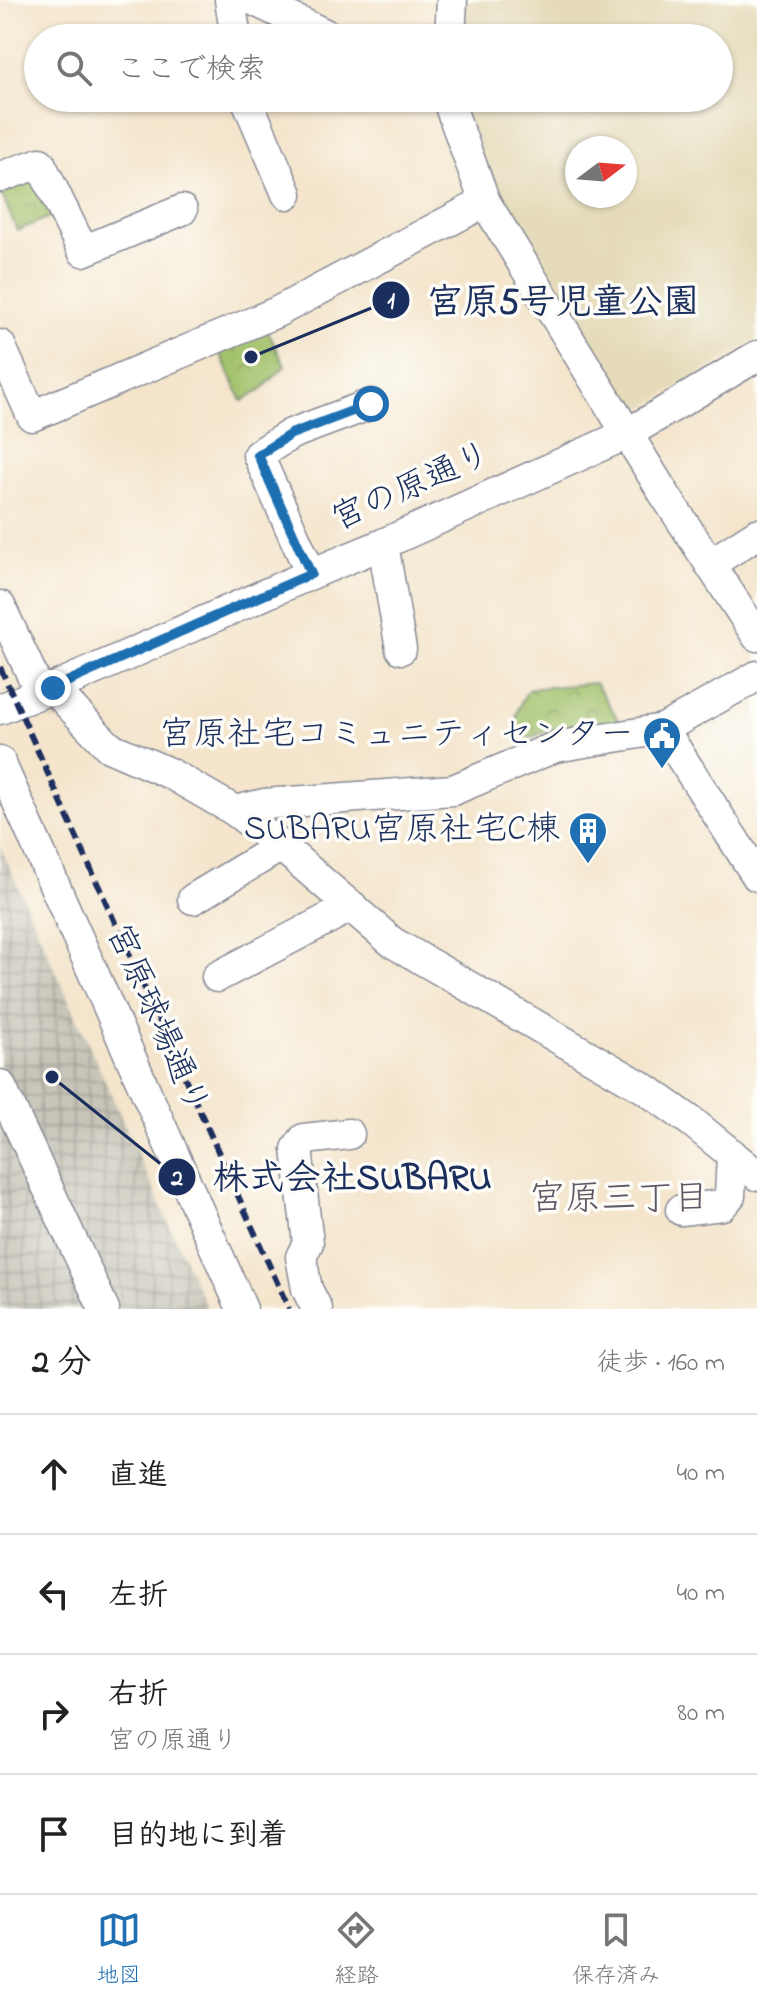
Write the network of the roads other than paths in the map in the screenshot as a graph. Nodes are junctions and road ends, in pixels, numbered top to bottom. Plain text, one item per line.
1 (230, 0) edge
2 (253, 0) edge
3 (452, 0) edge
4 (234, 24) edge
5 (304, 24) edge
6 (451, 24) edge
7 (252, 112) edge
8 (452, 112) edge
9 (0, 177) edge
10 (287, 194) dead end
11 (485, 202) junction
12 (182, 210) dead end
13 (0, 345) edge
14 (757, 356) edge
15 (371, 404) dead end
16 (627, 434) junction
17 (757, 534) edge
18 (383, 544) junction
19 (710, 564) junction
20 (311, 574) junction
21 (0, 606) edge
22 (757, 636) edge
23 (401, 649) dead end
24 (757, 676) edge
25 (47, 690) junction
26 (0, 709) edge
27 (663, 729) junction
28 (0, 762) edge
29 (235, 811) junction
30 (281, 846) junction
31 (757, 876) edge
32 (193, 899) dead end
33 (352, 906) junction
34 (217, 977) dead end
35 (0, 1085) edge
36 (349, 1134) dead end
37 (732, 1154) junction
38 (757, 1175) edge
39 (681, 1210) dead end
40 (104, 1309) edge
41 (242, 1309) edge
42 (317, 1309) edge

1 - 4 street
2 - 5 street
3 - 6 street
7 - 10 street
8 - 11 street
9 - 12 street
11 - 13 street
11 - 16 street
14 - 16 street, 宮の原通り
15 - 20 street
16 - 18 street, 宮の原通り
16 - 19 street
17 - 19 street
18 - 20 street, 宮の原通り
18 - 23 street
19 - 22 street
20 - 25 street, 宮の原通り
21 - 25 street
24 - 27 street
25 - 26 street, 宮の原通り
25 - 29 street
27 - 29 street
27 - 31 street
28 - 41 street, 宮原球場通り
29 - 30 street
30 - 32 street
30 - 33 street
33 - 34 street
33 - 37 street
35 - 40 street
36 - 42 street
37 - 38 street
37 - 39 street

